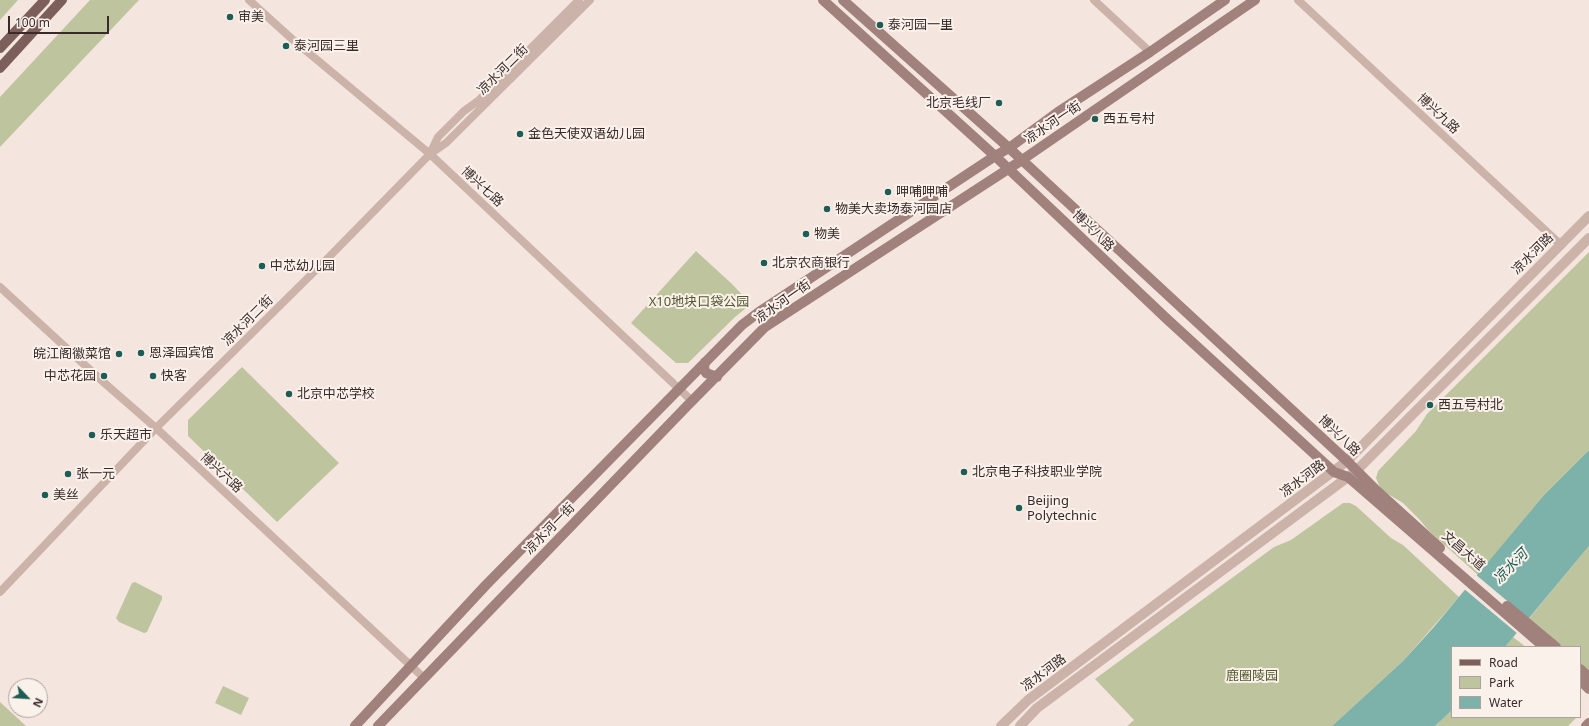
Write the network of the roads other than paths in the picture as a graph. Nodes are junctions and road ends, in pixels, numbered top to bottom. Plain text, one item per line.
1 (45, 0) edge
2 (62, 0) edge
3 (249, 0) edge
4 (579, 0) edge
5 (590, 0) edge
6 (823, 0) edge
7 (843, 0) edge
8 (1094, 0) edge
9 (1225, 0) edge
10 (1255, 0) edge
11 (1298, 0) edge
12 (0, 48) edge
13 (1150, 52) junction
14 (0, 68) edge
15 (1009, 148) junction
16 (430, 154) junction
17 (995, 156) junction
18 (1022, 160) junction
19 (1009, 168) junction
20 (1589, 216) edge
21 (1589, 238) edge
22 (1561, 245) junction
23 (0, 287) edge
24 (705, 362) junction
25 (717, 377) junction
26 (679, 389) junction
27 (692, 400) junction
28 (156, 428) junction
29 (1347, 461) junction
30 (1334, 472) junction
31 (1352, 474) junction
32 (1459, 570) junction
33 (0, 592) edge
34 (1543, 646) edge
35 (1555, 646) edge
36 (411, 666) junction
37 (1581, 670) edge
38 (1589, 677) edge
39 (424, 678) junction
40 (1581, 681) edge
41 (1589, 689) edge
42 (1589, 723) edge
43 (355, 726) edge
44 (378, 726) edge
45 (1001, 726) edge
46 (1020, 726) edge
47 (1586, 726) edge

1 - 12 main road
2 - 14 main road
3 - 16 street, 博兴七路
4 - 16 street, 凉水河二街
5 - 16 street, 凉水河二街
6 - 17 main road, 博兴八路
7 - 15 main road, 博兴八路
8 - 13 street
9 - 13 main road, 凉水河一街
10 - 18 main road, 凉水河一街
11 - 22 street, 博兴九路
13 - 15 main road, 凉水河一街
15 - 17 main road, 凉水河一街
15 - 18 main road, 博兴八路
16 - 26 street, 博兴七路
16 - 28 street, 凉水河二街
17 - 19 main road, 博兴八路
17 - 24 main road, 凉水河一街
18 - 19 main road, 凉水河一街
18 - 29 main road, 博兴八路
19 - 25 main road, 凉水河一街
19 - 30 main road, 博兴八路
20 - 22 street, 凉水河路
21 - 31 street, 凉水河路
22 - 29 street, 凉水河路
23 - 28 street, 博兴六路
24 - 25 main road
24 - 26 main road, 凉水河一街
25 - 27 main road, 凉水河一街
26 - 27 street, 博兴七路
26 - 36 main road, 凉水河一街
27 - 39 main road, 凉水河一街
28 - 33 street, 凉水河二街
28 - 36 street, 博兴六路
29 - 30 street, 凉水河路
29 - 31 main road, 博兴八路
30 - 31 main road, 博兴八路
30 - 45 street, 凉水河路
31 - 32 main road, 文昌大道
31 - 46 street, 凉水河路
32 - 34 main road, 文昌大道
32 - 35 main road, 文昌大道
36 - 39 street, 博兴六路
36 - 43 main road, 凉水河一街
37 - 38 main road
39 - 44 main road, 凉水河一街
40 - 41 main road
42 - 47 main road

